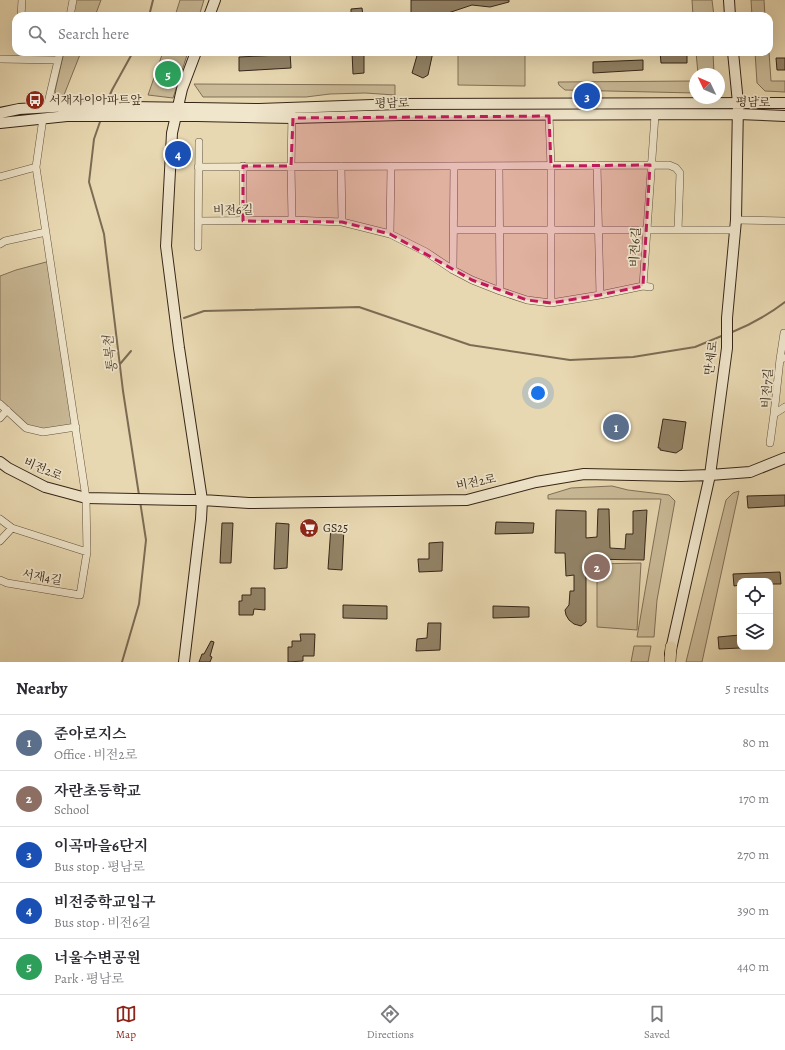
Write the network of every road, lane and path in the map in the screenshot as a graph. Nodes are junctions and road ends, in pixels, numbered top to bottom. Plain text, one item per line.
1 (22, 0) edge
2 (73, 0) edge
3 (215, 0) edge
4 (729, 0) edge
5 (22, 12) edge
6 (71, 12) edge
7 (210, 12) edge
8 (730, 12) edge
9 (21, 56) edge
10 (59, 56) edge
11 (194, 56) edge
12 (733, 56) edge
13 (0, 59) edge
14 (58, 60) junction
15 (738, 103) junction
16 (785, 103) edge
17 (47, 107) junction
18 (177, 112) junction
19 (0, 113) edge
20 (292, 113) junction
21 (738, 114) junction
22 (654, 115) junction
23 (549, 116) junction
24 (785, 116) edge
25 (43, 118) junction
26 (0, 123) edge
27 (199, 142) dead end
28 (597, 165) junction
29 (650, 165) junction
30 (243, 166) junction
31 (291, 166) junction
32 (341, 166) junction
33 (391, 166) junction
34 (454, 166) junction
35 (499, 166) junction
36 (551, 166) junction
37 (36, 167) junction
38 (198, 167) junction
39 (0, 177) edge
40 (292, 220) junction
41 (198, 221) junction
42 (243, 221) junction
43 (785, 221) edge
44 (342, 222) junction
45 (736, 225) junction
46 (454, 230) junction
47 (500, 230) junction
48 (551, 230) junction
49 (598, 230) junction
50 (647, 230) junction
51 (678, 230) junction
52 (46, 232) junction
53 (390, 234) junction
54 (0, 244) edge
55 (198, 247) dead end
56 (453, 270) junction
57 (500, 291) junction
58 (600, 295) junction
59 (551, 303) junction
60 (784, 334) edge
61 (782, 359) edge
62 (0, 404) edge
63 (785, 407) edge
64 (7, 410) junction
65 (774, 414) junction
66 (0, 418) edge
67 (76, 427) junction
68 (770, 443) dead end
69 (785, 458) edge
70 (0, 462) edge
71 (710, 475) junction
72 (86, 498) junction
73 (202, 500) junction
74 (0, 519) edge
75 (12, 528) junction
76 (0, 541) edge
77 (87, 552) junction
78 (0, 580) edge
79 (671, 647) joint
80 (184, 662) edge
81 (669, 662) edge

1 - 5 street
2 - 6 street
3 - 7 street
4 - 8 street
9 - 13 street
9 - 14 street
10 - 14 street
11 - 18 street
12 - 15 street, 만세로
14 - 17 street
15 - 16 street
15 - 20 street
15 - 21 street, 만세로
17 - 18 street
17 - 19 street
18 - 20 street, 평남로
18 - 25 street, 평남로
18 - 73 street
20 - 23 street, 평남로
20 - 31 street
21 - 22 street, 평남로
21 - 24 street, 평남로
21 - 45 street, 만세로
22 - 23 street, 평남로
22 - 29 street, 비전6길
23 - 36 street
25 - 26 street, 평남로
25 - 37 street
27 - 38 street, 비전6길
28 - 29 street
28 - 36 street
28 - 49 street
29 - 50 street, 비전6길
29 - 51 street
30 - 31 street
30 - 38 street
30 - 42 street
31 - 32 street
31 - 40 street
32 - 33 street
32 - 44 street
33 - 34 street
33 - 53 street
34 - 35 street
34 - 46 street
35 - 36 street
35 - 47 street
36 - 48 street
37 - 39 street
37 - 52 street
38 - 41 street, 비전6길
40 - 42 street, 비전6길
40 - 44 street, 비전6길
41 - 42 street, 비전6길
41 - 55 street
43 - 45 street
44 - 53 street, 비전6길
45 - 51 street
45 - 71 street, 만세로
46 - 47 street
46 - 56 street
47 - 48 street
47 - 57 street
48 - 49 street
48 - 59 street
49 - 50 street
49 - 58 street
50 - 51 street
50 - 58 street, 비전6길
52 - 54 street
52 - 67 street
53 - 56 street, 비전6길
56 - 57 street, 비전6길
57 - 59 street, 비전6길
58 - 59 street, 비전6길
60 - 61 street, 비전7길
61 - 65 street, 비전7길
62 - 64 street
63 - 65 street, 비전7길
64 - 66 street
64 - 67 street
65 - 68 street
67 - 72 street
69 - 71 street, 비전2로
70 - 72 street, 비전2로
71 - 73 street, 비전2로
71 - 79 street, 만세로
72 - 73 street, 비전2로
72 - 77 street
73 - 80 street
74 - 75 street
75 - 76 street
75 - 77 street
77 - 78 street, 서재4길
79 - 81 main road

